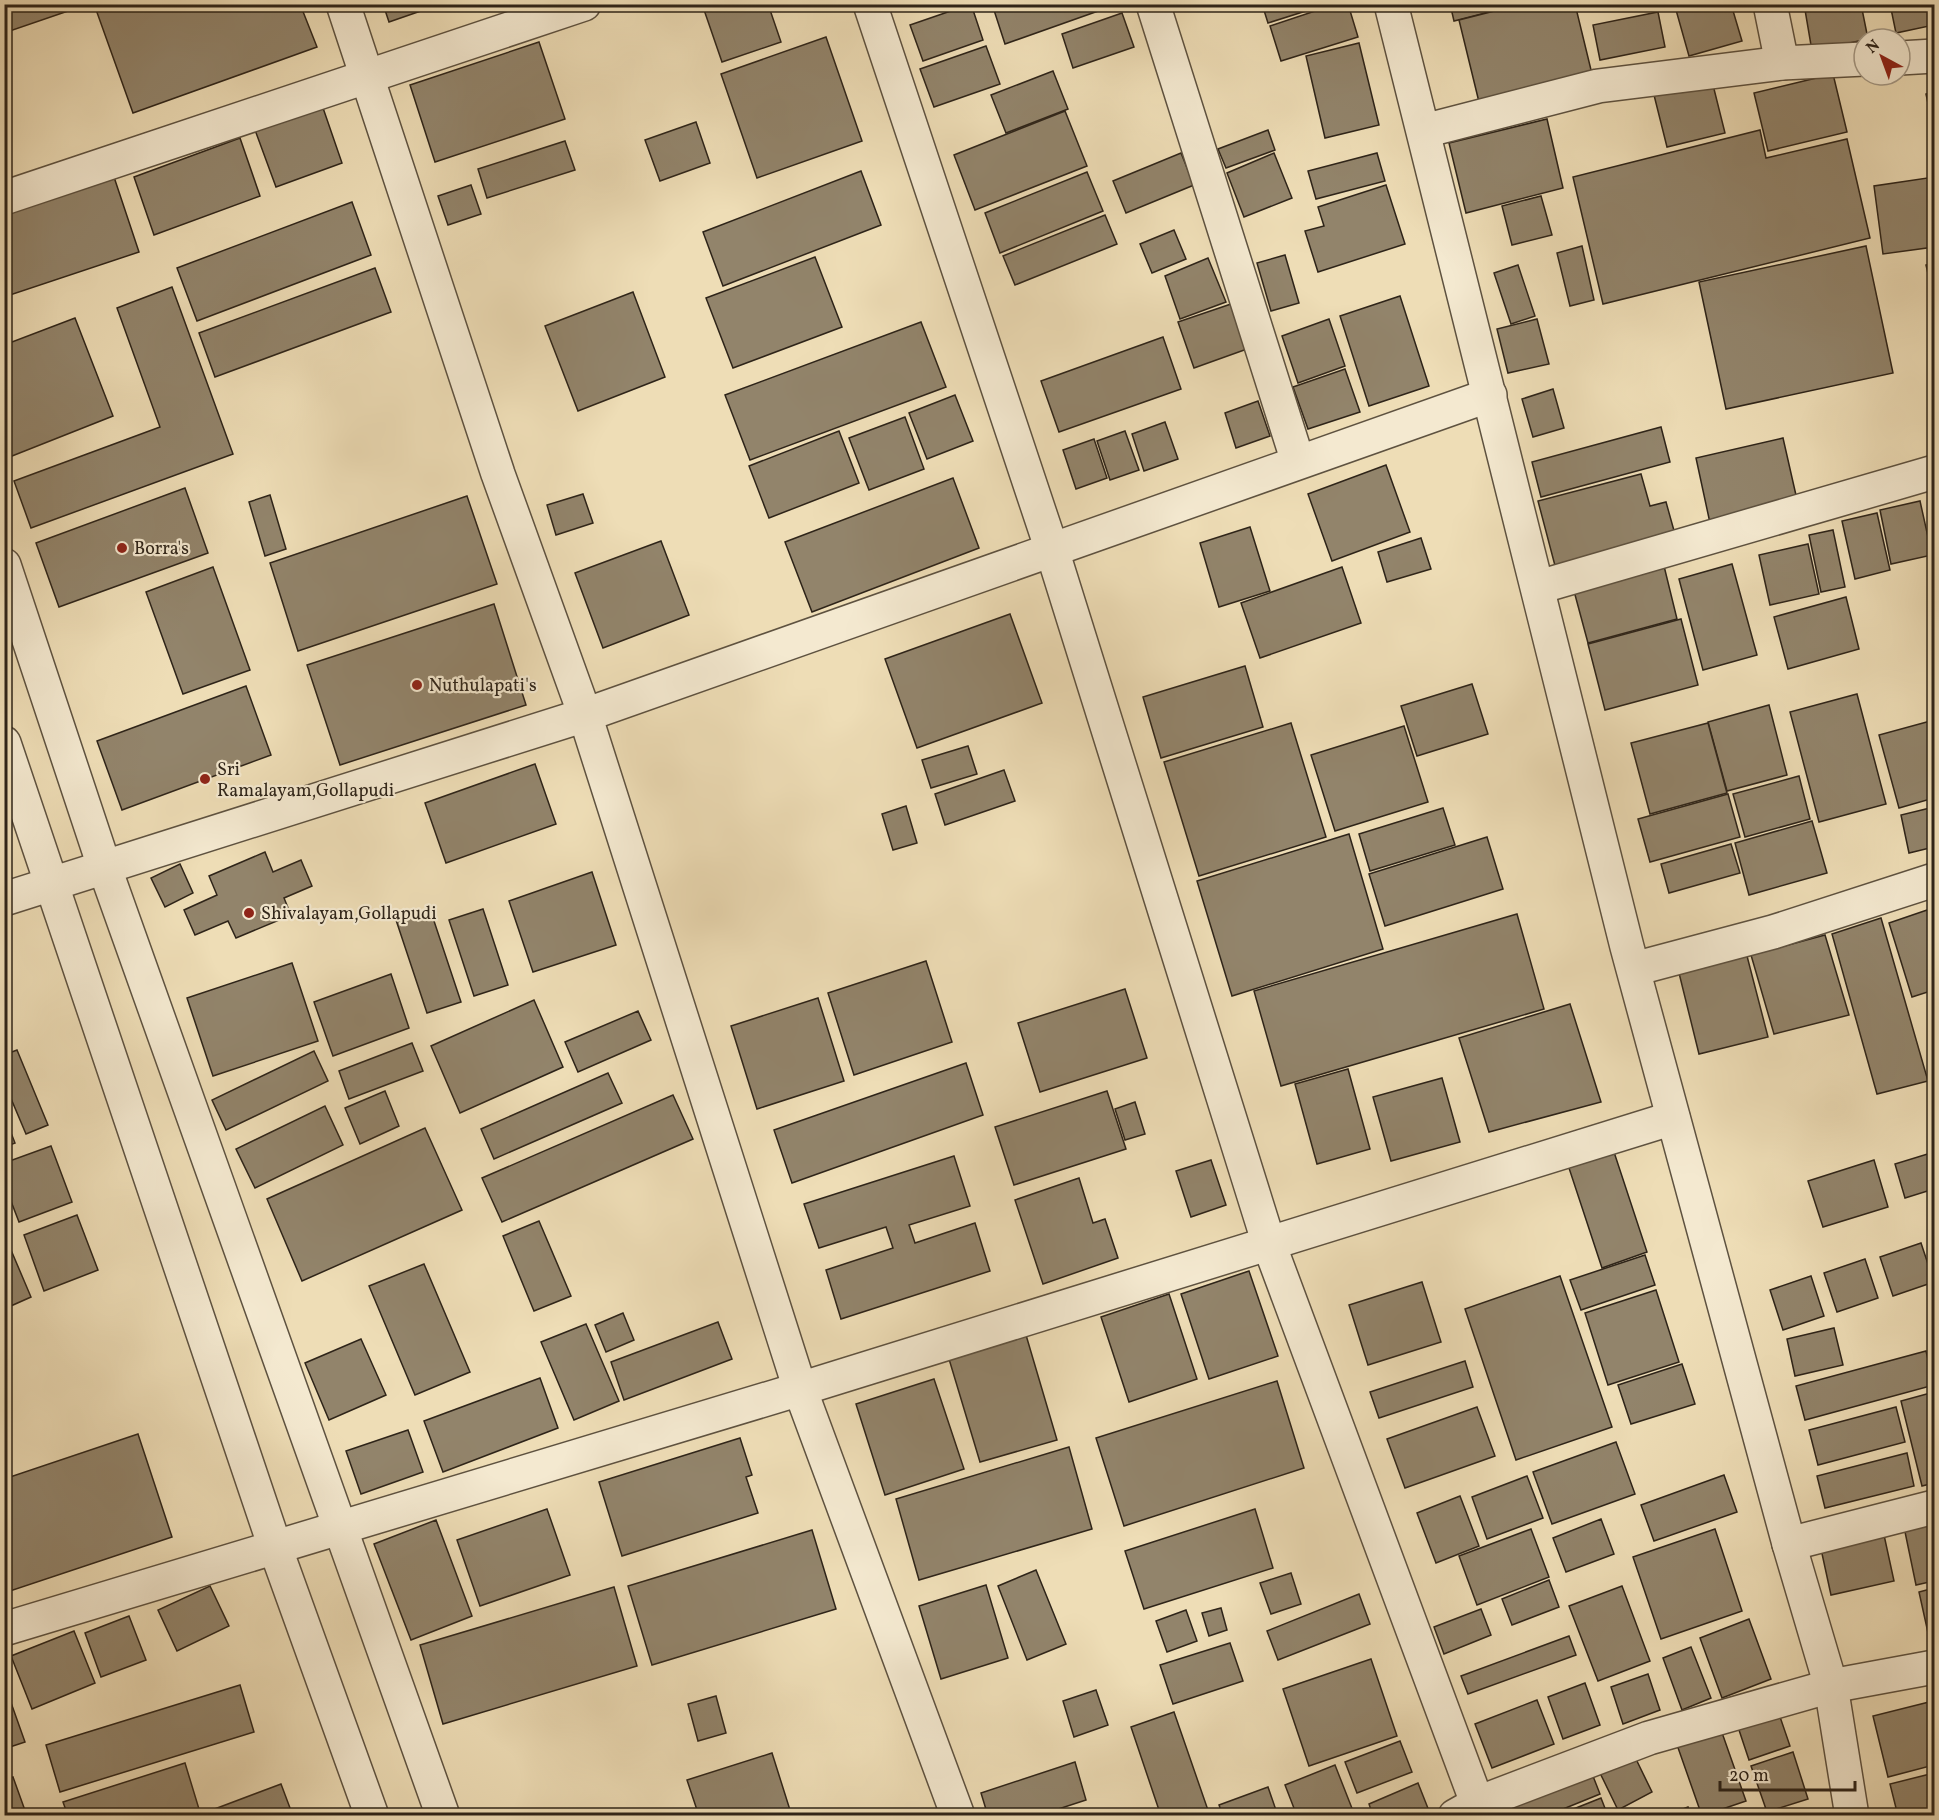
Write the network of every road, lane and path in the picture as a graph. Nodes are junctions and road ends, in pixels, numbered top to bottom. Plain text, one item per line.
1 (343, 4) edge
2 (584, 4) edge
3 (870, 4) edge
4 (1153, 4) edge
5 (1391, 4) edge
6 (1770, 4) edge
7 (1935, 56) edge
8 (1912, 57) edge
9 (1852, 60) edge
10 (1782, 63) junction
11 (367, 77) junction
12 (1424, 131) junction
13 (4, 198) edge
14 (1490, 395) junction
15 (1298, 462) junction
16 (1935, 472) edge
17 (1052, 550) junction
18 (4, 565) edge
19 (1539, 587) junction
20 (585, 715) junction
21 (5, 748) edge
22 (104, 866) junction
23 (1935, 880) edge
24 (51, 883) junction
25 (4, 899) edge
26 (1634, 969) junction
27 (1673, 1118) junction
28 (1269, 1244) junction
29 (801, 1389) junction
30 (1935, 1508) edge
31 (340, 1527) junction
32 (1789, 1544) junction
33 (274, 1547) junction
34 (4, 1629) edge
35 (1935, 1667) edge
36 (1832, 1686) junction
37 (1471, 1811) edge
38 (372, 1815) edge
39 (443, 1815) edge
40 (958, 1815) edge
41 (1852, 1815) edge

1 - 11 street
2 - 11 street
3 - 17 street
4 - 15 street
5 - 12 street
6 - 10 street
7 - 8 street
9 - 10 street
10 - 12 street
11 - 13 street
11 - 20 street
12 - 14 street
14 - 15 street
14 - 19 street
15 - 17 street
16 - 19 street
17 - 20 street
17 - 28 street
18 - 22 street
19 - 26 street
20 - 22 street
20 - 29 street
21 - 24 street
22 - 24 street
22 - 31 street
23 - 26 street
24 - 25 street
24 - 33 street
26 - 27 street
27 - 28 street
27 - 32 street
28 - 29 street
28 - 37 street
29 - 31 street
29 - 40 street
30 - 32 street
31 - 33 street
31 - 39 street
32 - 36 street
33 - 34 street
33 - 38 street
35 - 36 street
36 - 37 street
36 - 41 street

